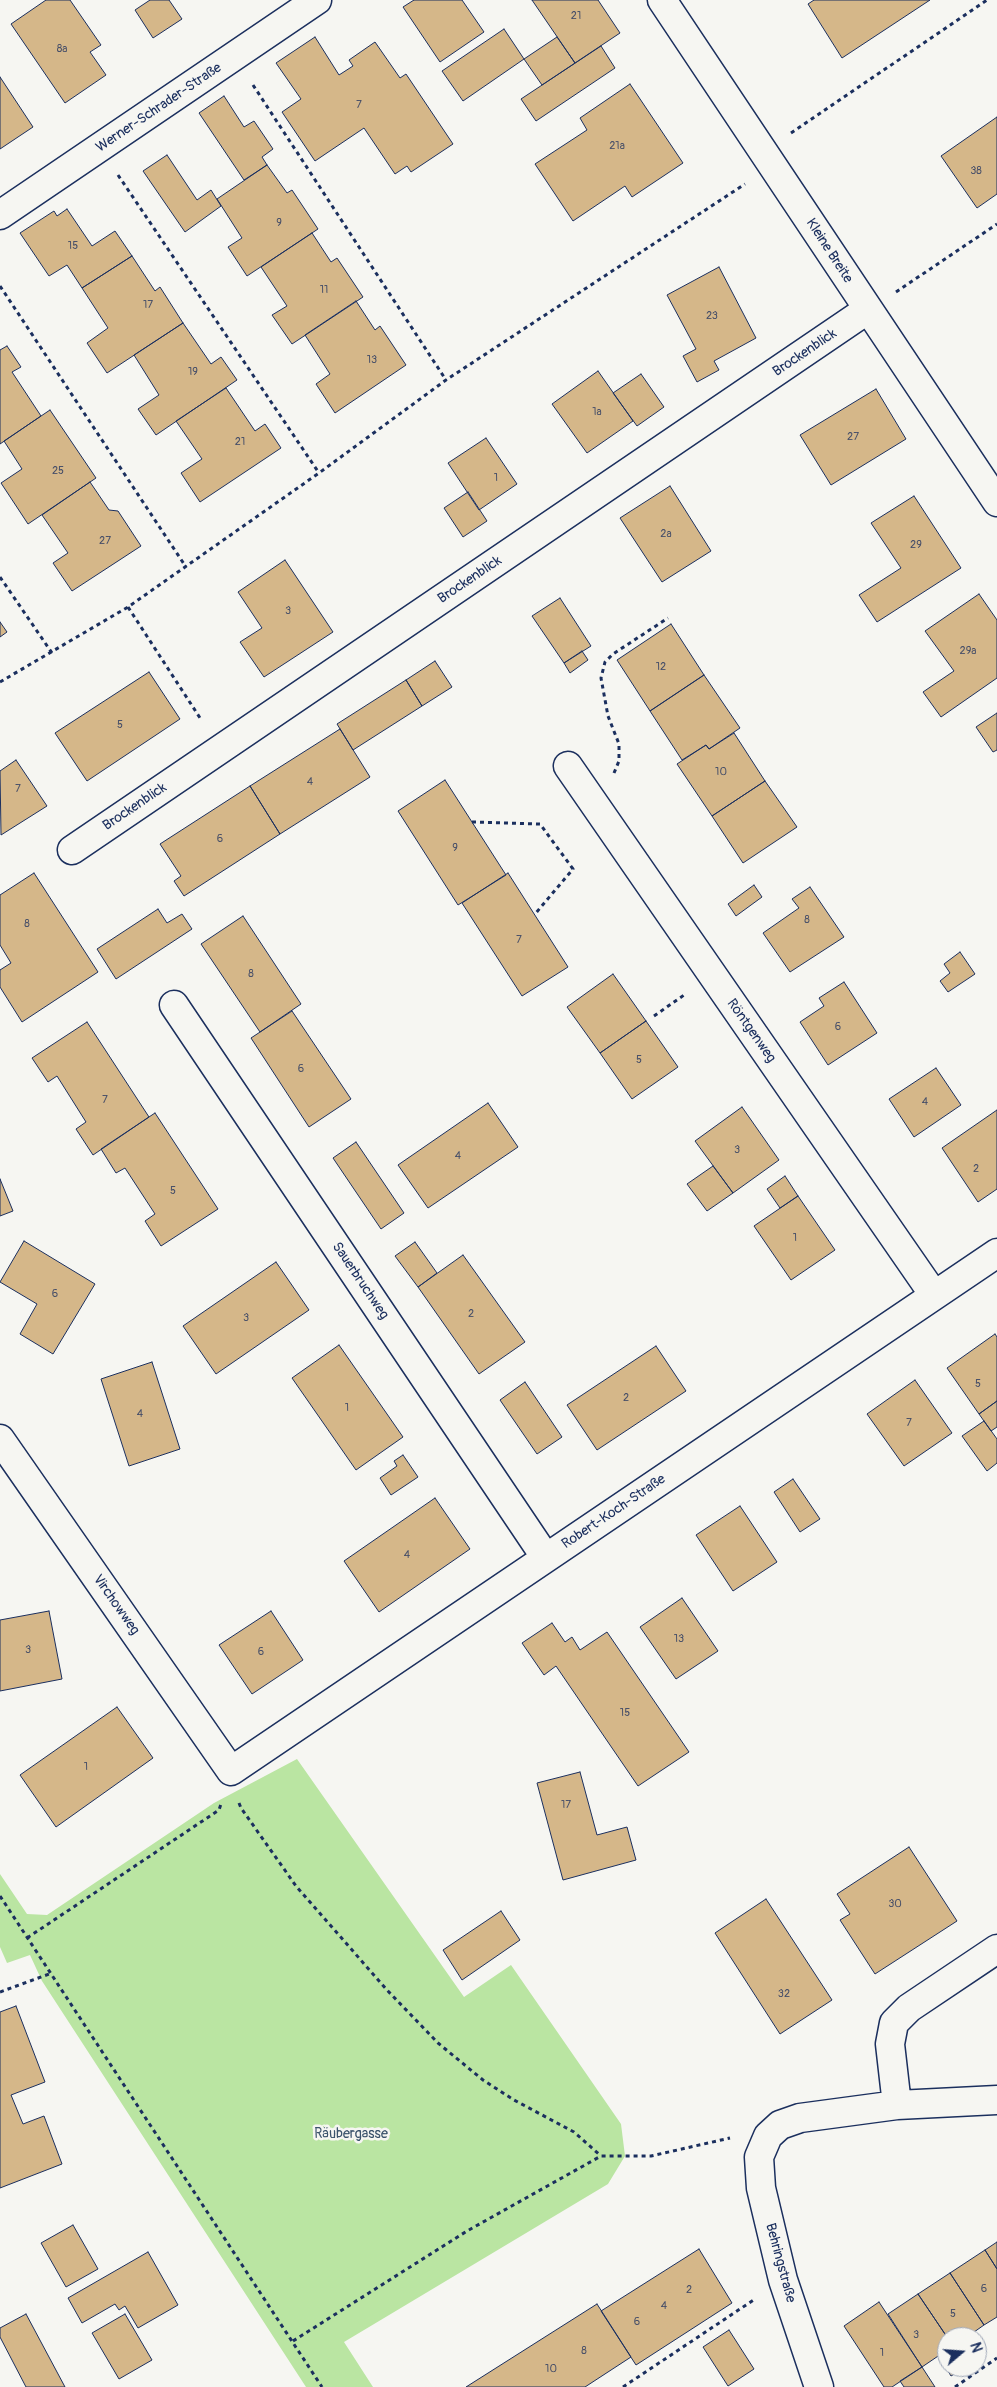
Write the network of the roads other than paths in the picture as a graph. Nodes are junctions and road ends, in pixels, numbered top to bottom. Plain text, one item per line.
1 (317, 0) edge
2 (662, 0) edge
3 (0, 215) edge
4 (867, 310) junction
5 (997, 502) edge
6 (568, 766) dead end
7 (72, 850) dead end
8 (174, 1005) dead end
9 (997, 1253) edge
10 (934, 1295) junction
11 (0, 1438) edge
12 (546, 1558) junction
13 (231, 1770) joint
14 (997, 1950) edge
15 (997, 2100) edge
16 (897, 2105) junction
17 (820, 2387) edge

1 - 3 street, Werner-Schrader-Straße
2 - 4 street, Kleine Breite
4 - 5 street, Kleine Breite
4 - 7 street, Brockenblick
6 - 10 street, Röntgenweg
8 - 12 street, Sauerbruchweg
9 - 10 street, Robert-Koch-Straße
10 - 12 street, Robert-Koch-Straße
11 - 13 street, Virchowweg
12 - 13 street, Robert-Koch-Straße
14 - 16 street
15 - 16 street
16 - 17 street, Behringstraße

